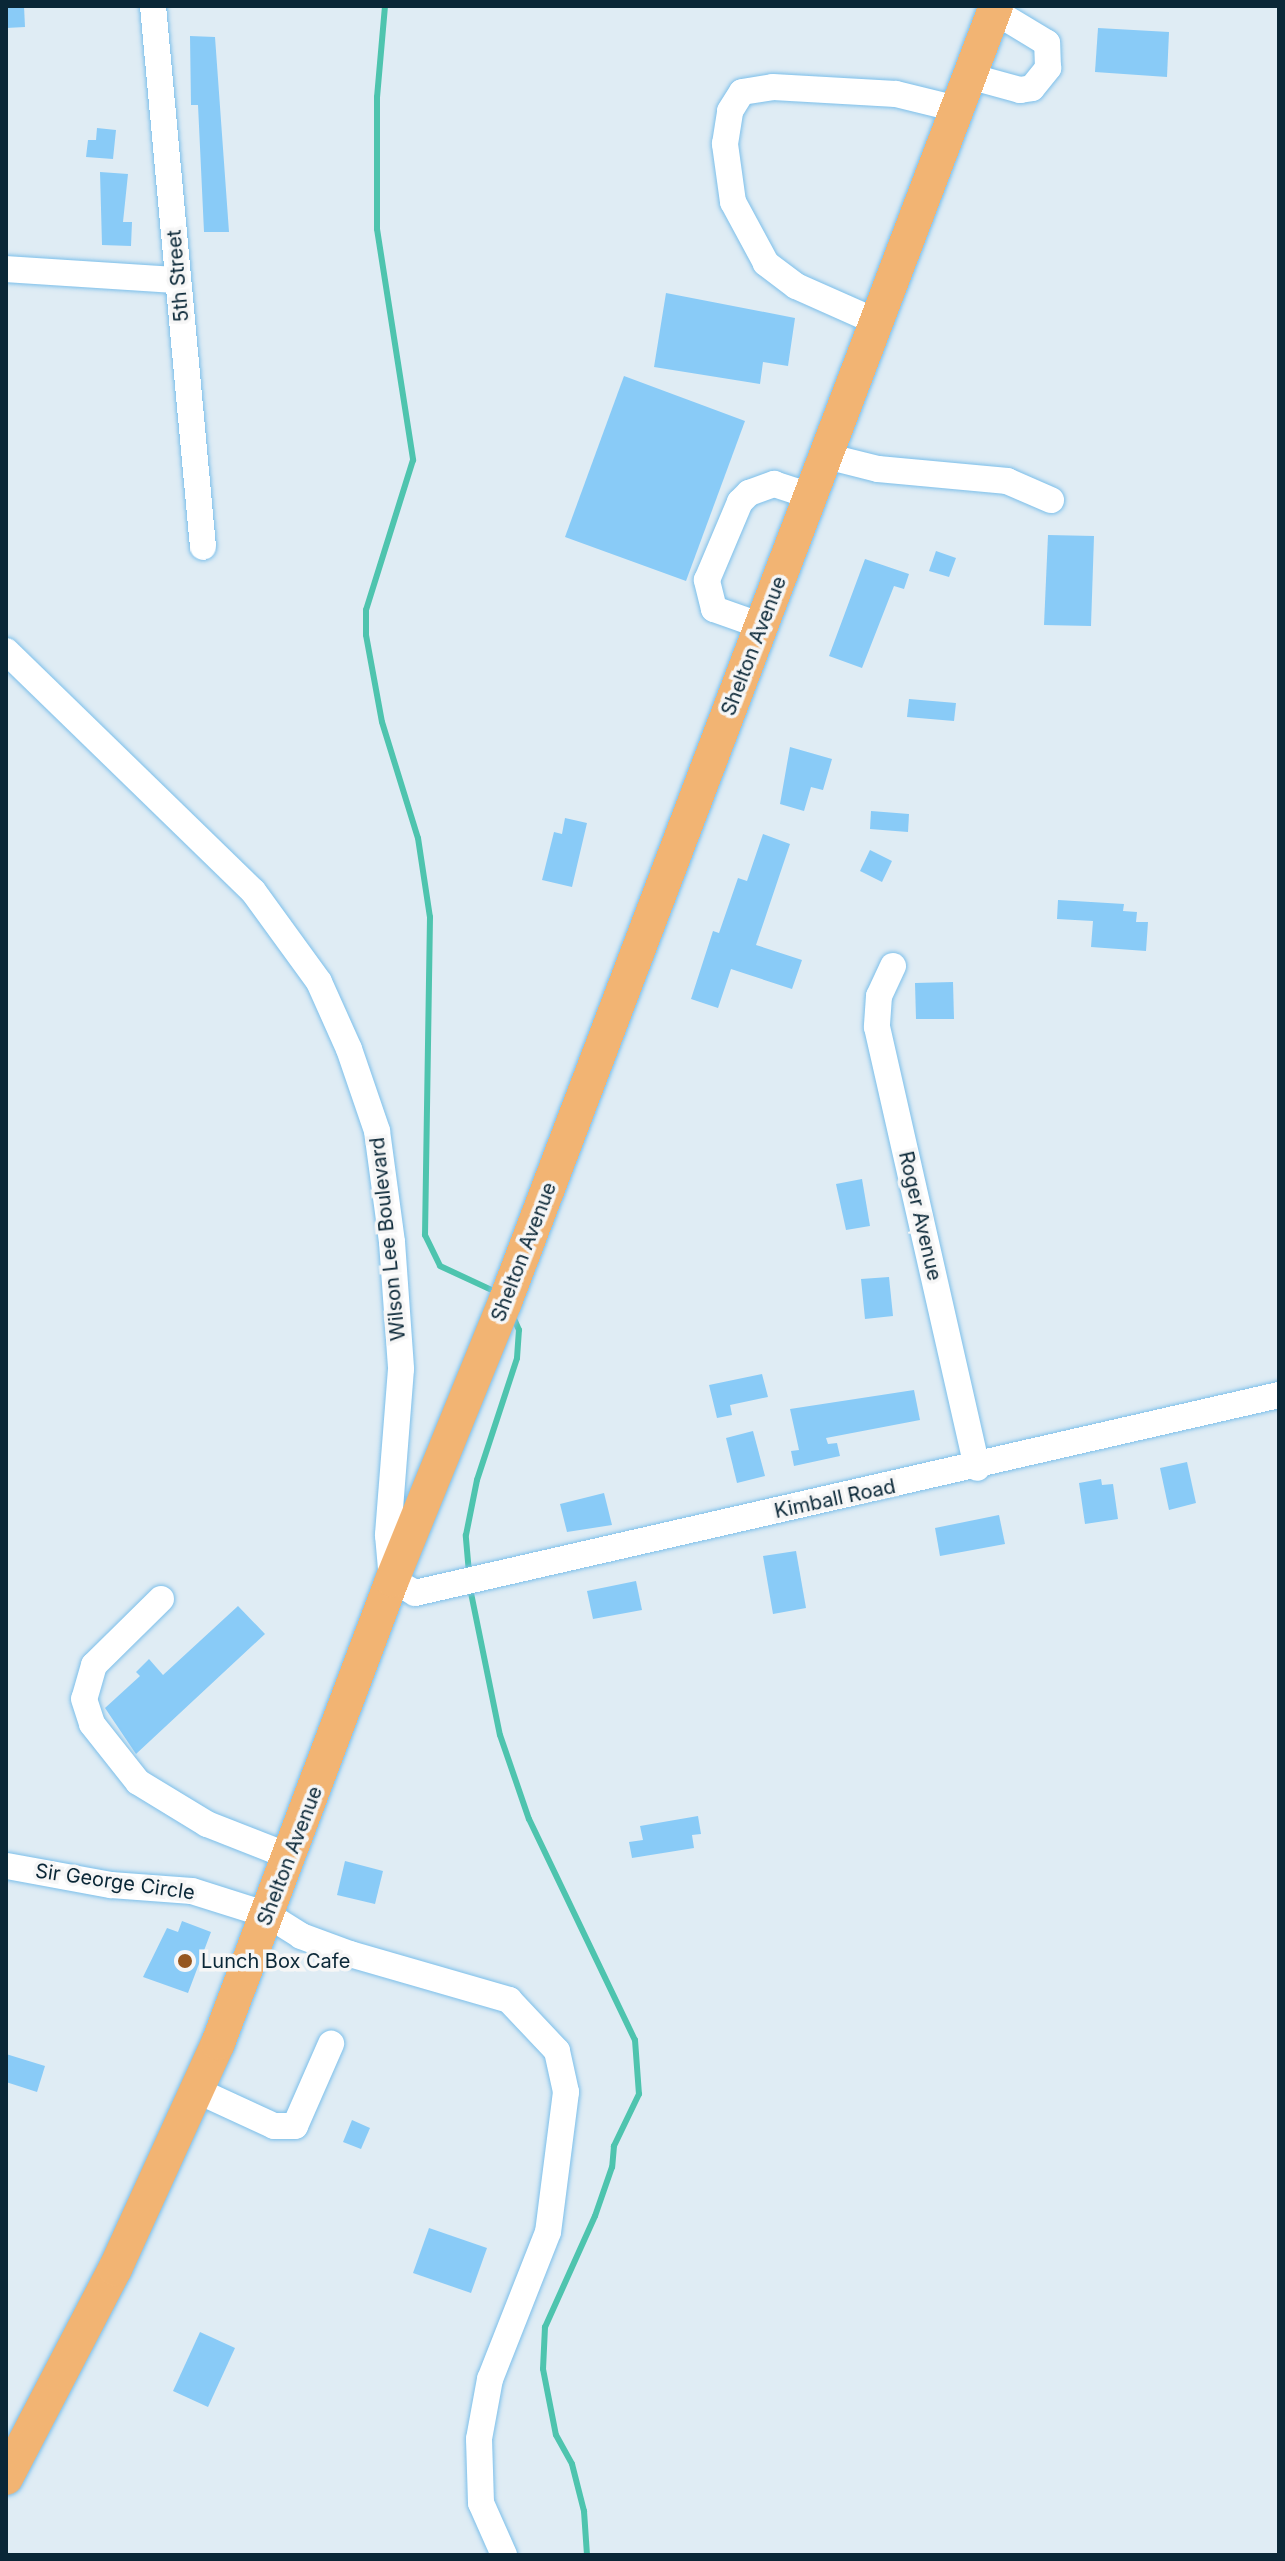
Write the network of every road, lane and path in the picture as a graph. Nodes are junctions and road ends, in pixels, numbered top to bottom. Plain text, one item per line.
1 (153, 6) edge
2 (995, 9) edge
3 (969, 76) junction
4 (957, 109) junction
5 (6, 269) edge
6 (178, 280) junction
7 (877, 322) junction
8 (826, 456) junction
9 (811, 496) junction
10 (1051, 500) dead end
11 (203, 547) dead end
12 (762, 626) junction
13 (6, 651) edge
14 (893, 966) dead end
15 (1279, 1395) edge
16 (977, 1468) junction
17 (392, 1580) junction
18 (161, 1599) dead end
19 (291, 1857) junction
20 (6, 1866) edge
21 (6, 1873) edge
22 (268, 1915) junction
23 (331, 2044) dead end
24 (196, 2090) junction
25 (6, 2478) edge
26 (504, 2555) edge

1 - 6 street, 5th Street
2 - 3 main road, Shelton Avenue
2 - 3 street
3 - 4 main road, Shelton Avenue
4 - 7 main road, Shelton Avenue
4 - 7 street
5 - 6 street
6 - 11 street, 5th Street
7 - 8 main road, Shelton Avenue
8 - 9 main road, Shelton Avenue
8 - 10 street
9 - 12 main road, Shelton Avenue
9 - 12 street
12 - 17 main road, Shelton Avenue
13 - 17 street, Wilson Lee Boulevard
14 - 16 street, Roger Avenue
15 - 16 street, Kimball Road
16 - 17 street, Kimball Road
17 - 19 main road, Shelton Avenue
18 - 19 street
19 - 22 main road, Shelton Avenue
20 - 21 street, Sir George Circle
20 - 22 street, Sir George Circle
22 - 24 main road, Shelton Avenue
22 - 26 street, Sir George Circle
23 - 24 street
24 - 25 main road, Shelton Avenue

